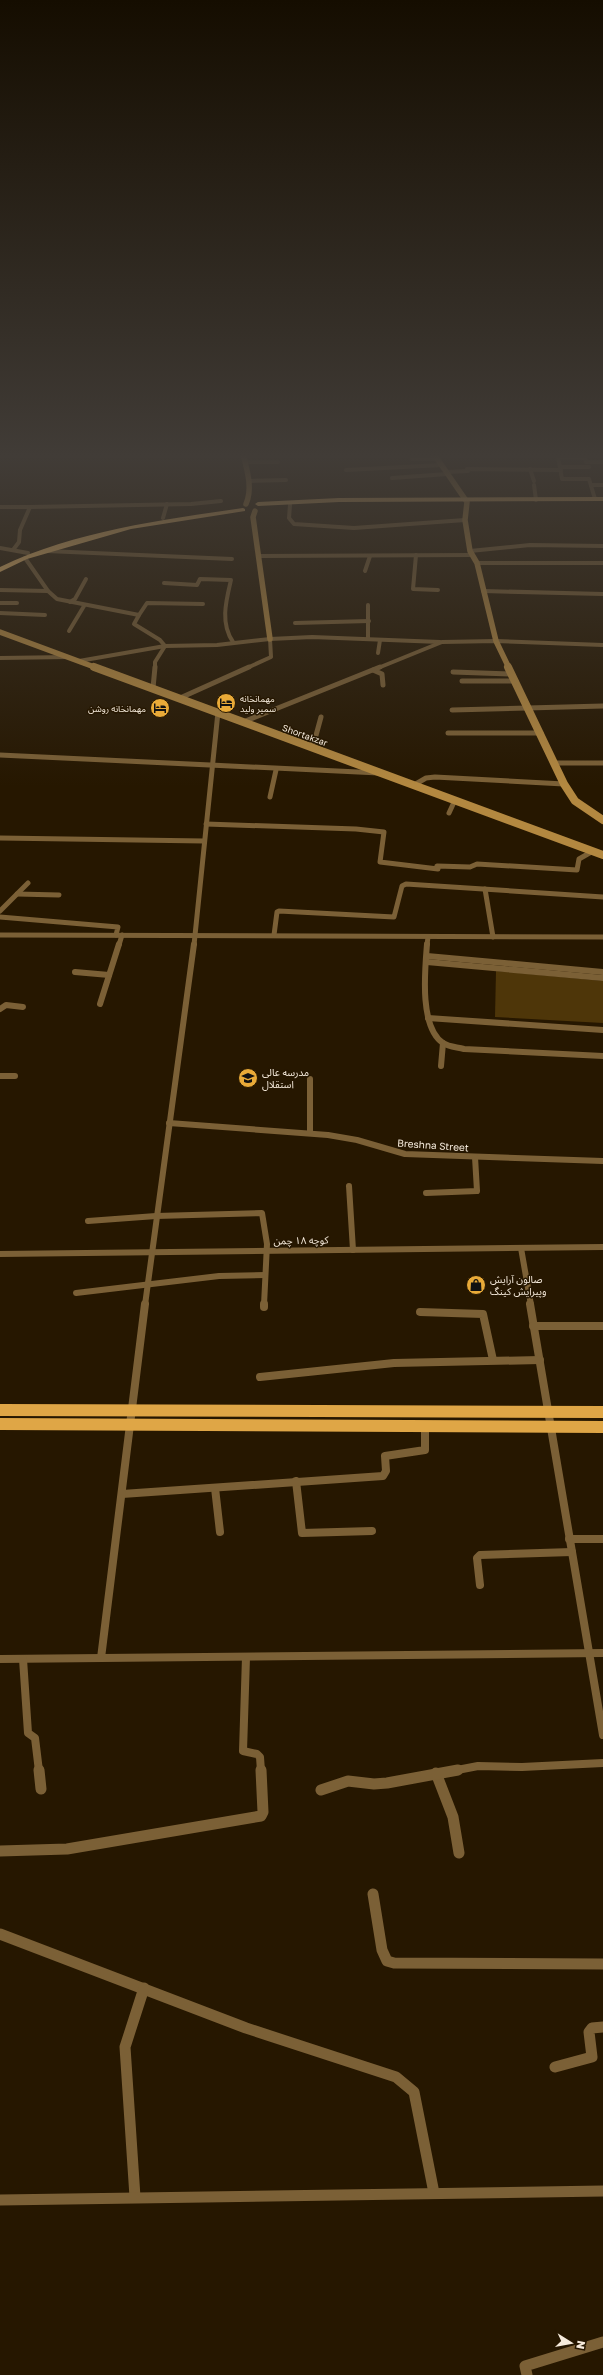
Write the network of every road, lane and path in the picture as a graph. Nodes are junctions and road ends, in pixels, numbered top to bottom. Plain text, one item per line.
1 (9, 565) edge
2 (33, 565) edge
3 (261, 565) edge
4 (367, 565) edge
5 (415, 565) edge
6 (477, 565) edge
7 (0, 570) edge
8 (365, 571) dead end
9 (233, 573) dead end
10 (86, 579) dead end
11 (231, 580) junction
12 (164, 583) dead end
13 (0, 590) edge
14 (438, 590) dead end
15 (48, 591) junction
16 (483, 591) junction
17 (603, 594) edge
18 (70, 602) junction
19 (0, 603) edge
20 (17, 603) dead end
21 (203, 604) dead end
22 (368, 605) dead end
23 (84, 606) junction
24 (0, 613) edge
25 (45, 615) dead end
26 (139, 616) junction
27 (370, 621) junction
28 (295, 623) dead end
29 (69, 630) dead end
30 (0, 632) edge
31 (270, 639) junction
32 (368, 639) junction
33 (380, 640) junction
34 (496, 641) junction
35 (233, 642) junction
36 (442, 642) junction
37 (603, 645) edge
38 (165, 646) junction
39 (378, 653) dead end
40 (68, 657) junction
41 (0, 658) edge
42 (79, 661) junction
43 (373, 670) junction
44 (453, 672) dead end
45 (512, 674) junction
46 (516, 681) junction
47 (462, 682) dead end
48 (383, 685) dead end
49 (153, 688) junction
50 (180, 698) junction
51 (603, 706) edge
52 (529, 709) junction
53 (452, 710) dead end
54 (218, 712) junction
55 (321, 717) dead end
56 (243, 722) junction
57 (540, 732) junction
58 (448, 734) dead end
59 (310, 746) junction
60 (0, 755) edge
61 (554, 763) junction
62 (603, 763) edge
63 (212, 765) junction
64 (276, 770) junction
65 (383, 774) junction
66 (564, 784) junction
67 (414, 785) junction
68 (270, 797) dead end
69 (455, 800) junction
70 (449, 814) dead end
71 (603, 820) edge
72 (206, 824) junction
73 (0, 838) edge
74 (204, 841) junction
75 (594, 851) junction
76 (603, 855) edge
77 (28, 883) dead end
78 (485, 889) junction
79 (17, 894) junction
80 (59, 895) dead end
81 (603, 897) edge
82 (0, 911) edge
83 (0, 917) edge
84 (0, 935) edge
85 (119, 935) junction
86 (195, 935) junction
87 (274, 935) junction
88 (428, 937) junction
89 (493, 937) junction
90 (603, 937) edge
91 (427, 959) junction
92 (75, 972) dead end
93 (603, 972) edge
94 (109, 976) junction
95 (603, 978) edge
96 (100, 1004) dead end
97 (24, 1007) dead end
98 (0, 1010) edge
99 (428, 1018) junction
100 (603, 1030) edge
101 (443, 1043) junction
102 (603, 1056) edge
103 (441, 1066) dead end
104 (0, 1076) edge
105 (15, 1076) dead end
106 (310, 1080) dead end
107 (169, 1123) junction
108 (310, 1133) junction
109 (475, 1157) junction
110 (603, 1161) edge
111 (349, 1186) dead end
112 (426, 1193) dead end
113 (156, 1216) junction
114 (88, 1221) dead end
115 (603, 1247) edge
116 (521, 1248) junction
117 (354, 1250) junction
118 (266, 1251) junction
119 (152, 1252) junction
120 (0, 1254) edge
121 (265, 1275) junction
122 (147, 1286) junction
123 (76, 1293) dead end
124 (264, 1307) dead end
125 (420, 1312) dead end
126 (533, 1326) junction
127 (603, 1326) edge
128 (493, 1360) junction
129 (540, 1360) junction
130 (260, 1377) dead end
131 (0, 1410) edge
132 (132, 1410) junction
133 (550, 1411) junction
134 (603, 1412) edge
135 (0, 1424) edge
136 (425, 1425) junction
137 (552, 1425) junction
138 (130, 1426) junction
139 (603, 1426) edge
140 (296, 1481) junction
141 (215, 1488) junction
142 (122, 1494) junction
143 (372, 1531) dead end
144 (220, 1532) dead end
145 (569, 1539) junction
146 (603, 1539) edge
147 (572, 1552) junction
148 (480, 1584) dead end
149 (603, 1653) edge
150 (589, 1654) junction
151 (246, 1656) junction
152 (101, 1658) junction
153 (0, 1659) edge
154 (23, 1659) junction
155 (603, 1735) edge
156 (603, 1763) edge
157 (436, 1773) junction
158 (41, 1789) dead end
159 (321, 1790) dead end
160 (0, 1851) edge
161 (459, 1853) dead end
162 (373, 1894) dead end
163 (0, 1934) edge
164 (603, 1964) edge
165 (144, 1988) junction
166 (603, 2027) edge
167 (555, 2067) dead end
168 (603, 2191) edge
169 (434, 2193) junction
170 (135, 2197) junction
171 (0, 2200) edge
172 (603, 2342) edge
173 (527, 2375) edge

1 - 7 highway
2 - 15 street
3 - 31 street
4 - 8 street
5 - 14 street
6 - 16 street
9 - 11 street
10 - 18 street
11 - 12 street
11 - 35 street
13 - 15 street
15 - 18 street
16 - 17 street
16 - 34 street
18 - 23 street
19 - 20 street
21 - 26 street
22 - 27 street
23 - 26 street
23 - 29 street
24 - 25 street
26 - 38 street
27 - 28 street
27 - 32 street
30 - 40 street, Shortakzar
31 - 32 street
31 - 35 street
31 - 50 street
32 - 33 street
33 - 36 street
33 - 39 street
34 - 36 street
34 - 37 street
34 - 45 street
35 - 38 street
36 - 43 street
38 - 42 street
38 - 49 street
40 - 41 street
40 - 42 street, Shortakzar
42 - 49 street, Shortakzar
43 - 48 street
43 - 56 street
44 - 45 street
45 - 46 street
46 - 47 street
46 - 52 street
49 - 50 street, Shortakzar
50 - 54 street, Shortakzar
51 - 52 street
52 - 53 street
52 - 57 street
54 - 56 street, Shortakzar
54 - 63 street
55 - 59 street
56 - 59 street, Shortakzar
57 - 58 street
57 - 61 street
59 - 65 street, Shortakzar
60 - 63 street
61 - 62 street
61 - 66 street
63 - 64 street
63 - 72 street
64 - 65 street
64 - 68 street
65 - 67 street, Shortakzar
66 - 67 street
66 - 71 street
67 - 69 street, Shortakzar
69 - 70 street
69 - 75 street, Shortakzar
72 - 74 street
72 - 75 street
73 - 74 street
74 - 86 street
75 - 76 street, Shortakzar
77 - 79 street
78 - 81 street
78 - 87 street
78 - 89 street
79 - 80 street
79 - 82 street
83 - 85 street
84 - 85 street
85 - 86 street
85 - 94 street
86 - 87 street
86 - 107 street
87 - 88 street
88 - 89 street
88 - 91 street
89 - 90 street
91 - 93 street
91 - 95 street
91 - 99 street
92 - 94 street
94 - 96 street
97 - 98 street
99 - 100 street
99 - 101 street
101 - 102 street
101 - 103 street
104 - 105 street
106 - 108 street
107 - 108 street, Breshna Street
107 - 113 street
108 - 109 street, Breshna Street
109 - 110 street, Breshna Street
109 - 112 street
111 - 117 street
113 - 114 street
113 - 118 street
113 - 119 street
115 - 116 street, كوچه ١٨ چمن
116 - 117 street, كوچه ١٨ چمن
116 - 126 street
117 - 118 street, كوچه ١٨ چمن
118 - 119 street, كوچه ١٨ چمن
118 - 121 street
119 - 120 street, كوچه ١٨ چمن
119 - 122 street
121 - 122 street
121 - 124 street
122 - 123 street
122 - 132 street
125 - 128 street
126 - 127 street
126 - 129 street
128 - 129 street
128 - 130 street
129 - 133 street
131 - 132 main road
132 - 133 main road
132 - 138 street
133 - 134 main road
133 - 137 street
135 - 138 main road
136 - 137 main road
136 - 138 main road
136 - 140 street
137 - 139 main road
137 - 145 street
138 - 142 street
140 - 141 street
140 - 143 street
141 - 142 street
141 - 144 street
142 - 152 street
145 - 146 street
145 - 147 street
147 - 148 street
147 - 150 street
149 - 150 street
150 - 151 street
150 - 155 street
151 - 152 street
151 - 160 street
152 - 154 street
153 - 154 street
154 - 158 street
156 - 157 street
157 - 159 street
157 - 161 street
162 - 164 street
163 - 165 street
165 - 169 street
165 - 170 street
166 - 167 street
168 - 169 street
169 - 170 street
170 - 171 street
172 - 173 street

